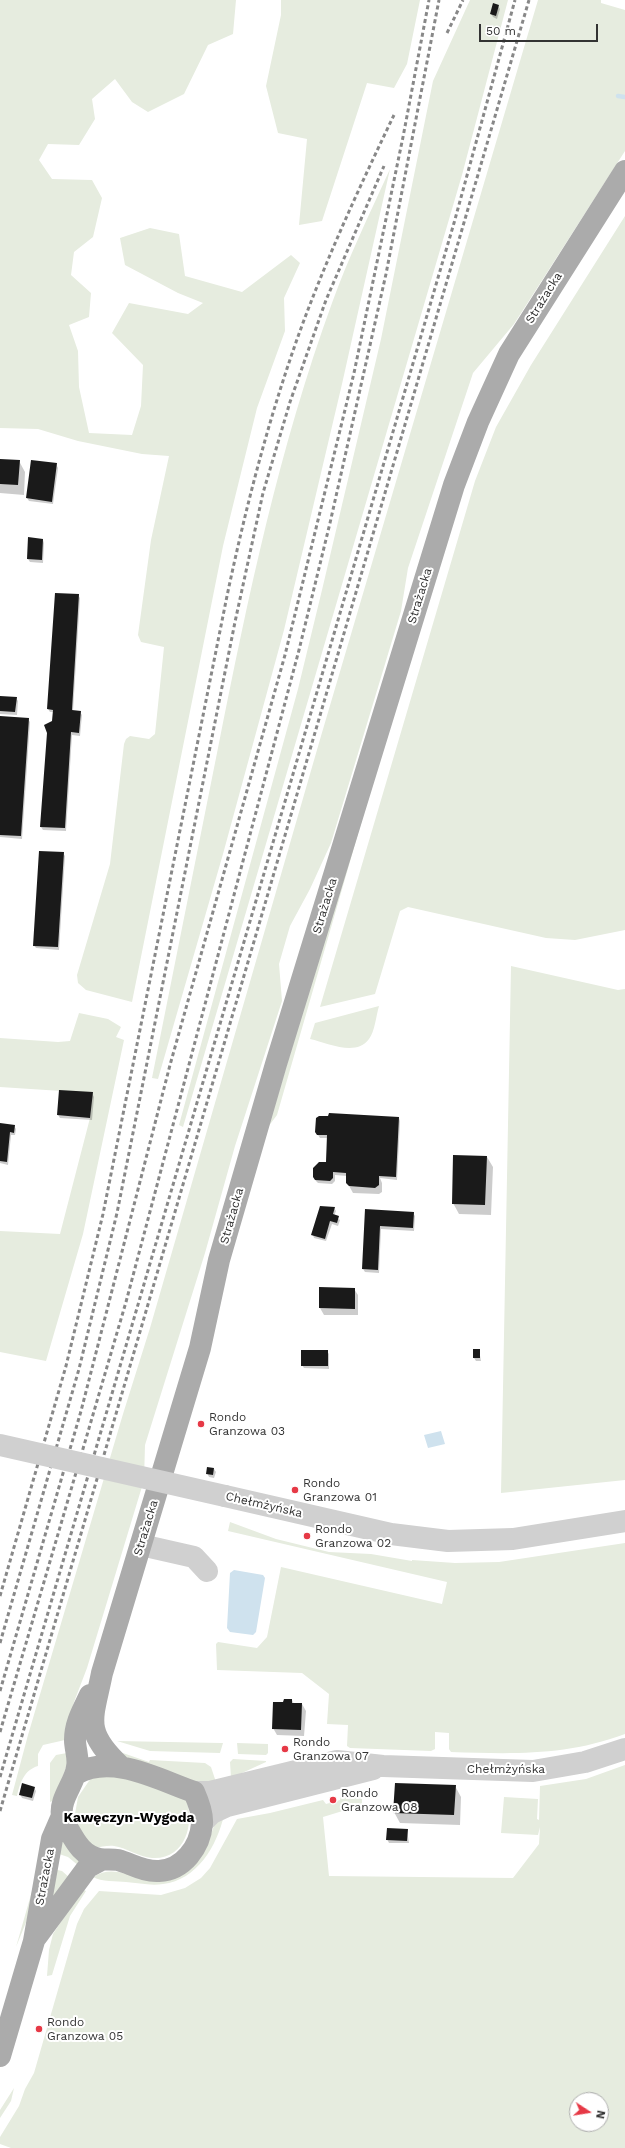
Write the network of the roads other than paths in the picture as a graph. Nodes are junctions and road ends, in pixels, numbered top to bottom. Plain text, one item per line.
1 (625, 171) edge
2 (0, 1445) edge
3 (625, 1521) edge
4 (141, 1544) junction
5 (207, 1571) dead end
6 (102, 1673) junction
7 (625, 1748) edge
8 (120, 1766) junction
9 (383, 1766) junction
10 (76, 1774) junction
11 (194, 1792) junction
12 (62, 1816) junction
13 (202, 1823) junction
14 (101, 1860) junction
15 (34, 1941) junction
16 (0, 2056) edge

1 - 4 main road, Strażacka
2 - 3 street, Chełmżyńska, bridge
4 - 5 street
4 - 6 main road, Strażacka
6 - 8 main road, Strażacka
6 - 10 main road, Strażacka
7 - 9 street, Chełmżyńska
8 - 10 main road
8 - 11 main road
9 - 11 street, Chełmżyńska
9 - 13 street, Chełmżyńska
10 - 12 main road
11 - 13 main road
12 - 14 main road
12 - 15 main road, Strażacka
13 - 14 main road
14 - 15 main road, Strażacka
15 - 16 main road, Strażacka

